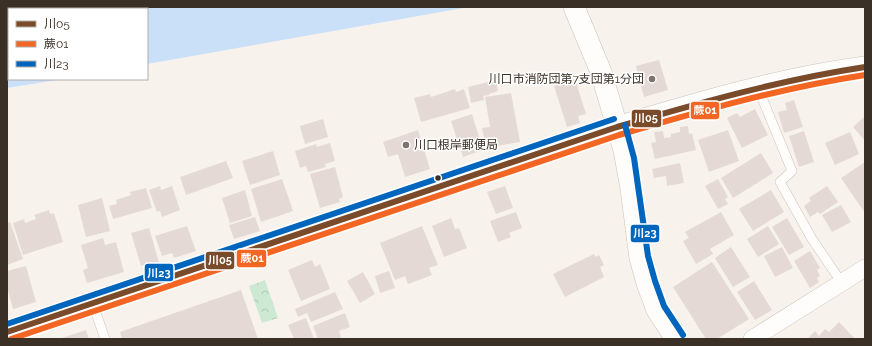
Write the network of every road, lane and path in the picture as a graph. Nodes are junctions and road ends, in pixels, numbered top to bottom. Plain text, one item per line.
1 (574, 7) edge
2 (865, 67) edge
3 (758, 88) junction
4 (617, 127) junction
5 (865, 268) edge
6 (842, 283) junction
7 (93, 304) junction
8 (14, 334) edge
9 (105, 339) edge
10 (676, 339) edge
11 (752, 339) edge

1 - 4 street
2 - 3 street
3 - 4 street
3 - 6 lane
4 - 7 street
4 - 10 street
5 - 6 street
6 - 11 street
7 - 8 street
7 - 9 lane

